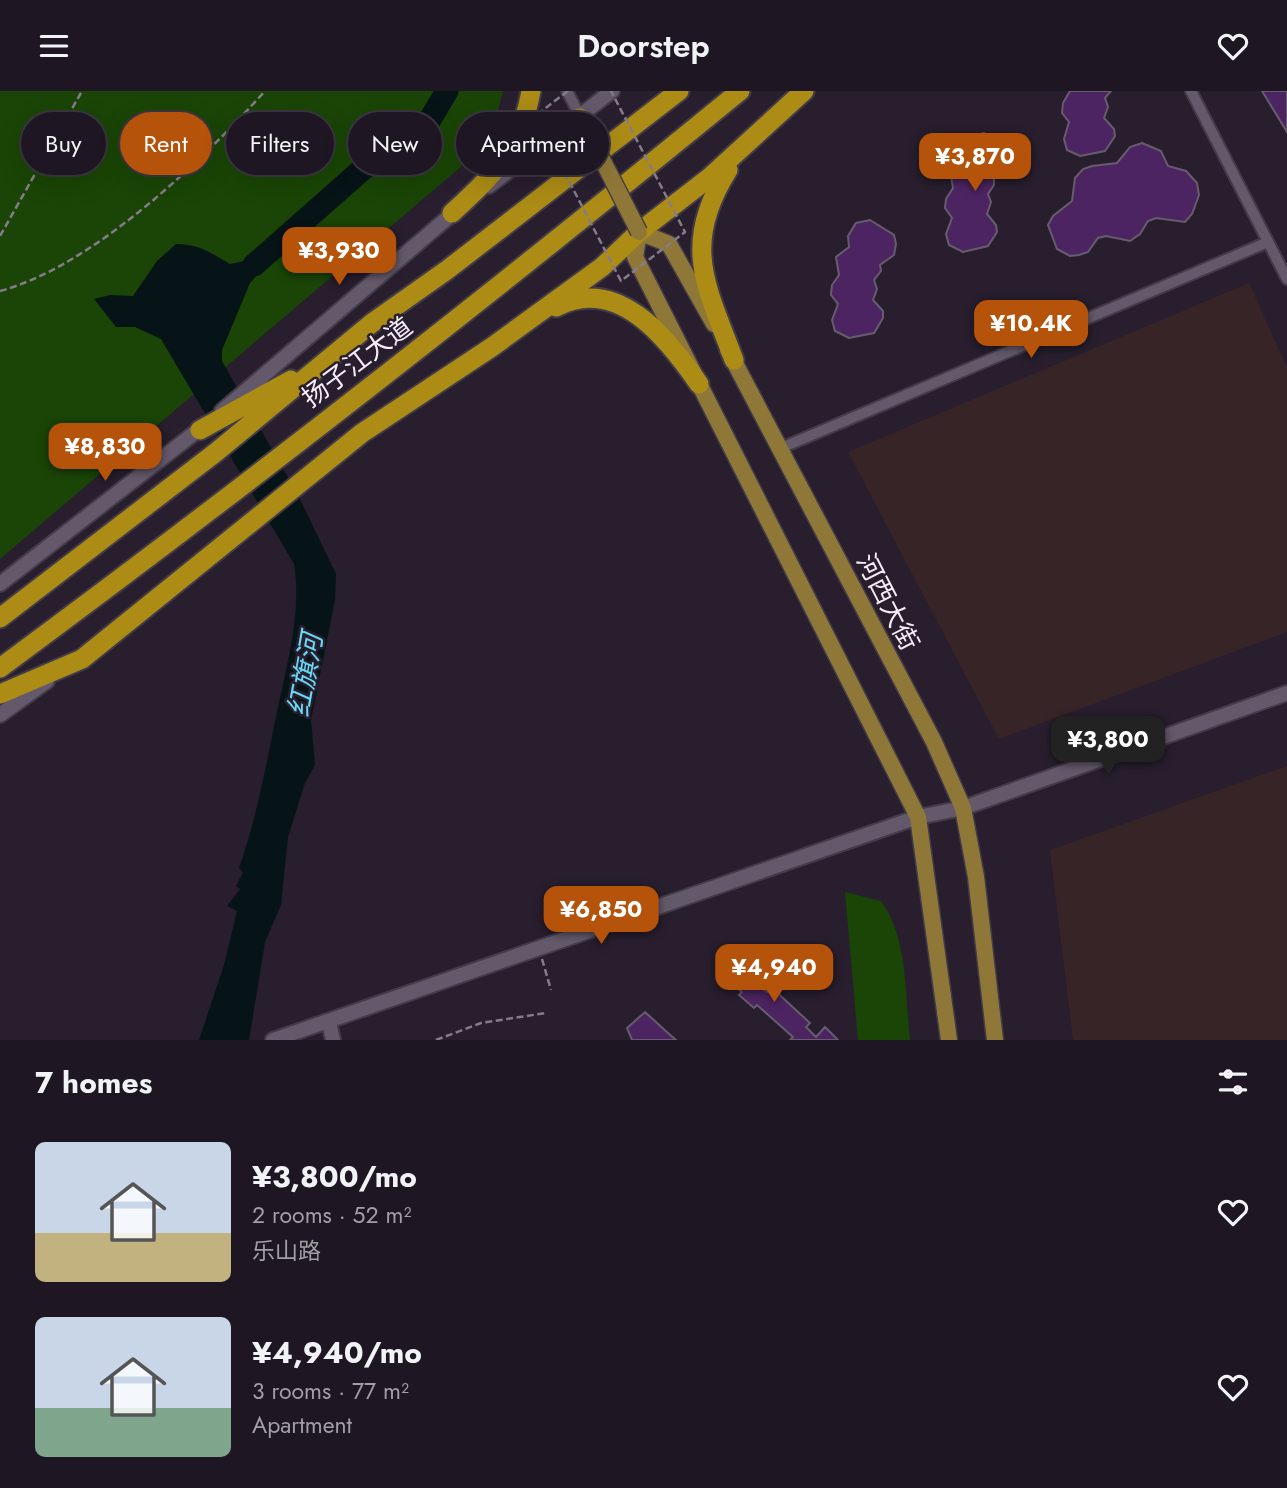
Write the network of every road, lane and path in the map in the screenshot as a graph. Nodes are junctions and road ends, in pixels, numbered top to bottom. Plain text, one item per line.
1 (82, 91) edge
2 (265, 91) edge
3 (531, 91) edge
4 (567, 91) edge
5 (612, 91) edge
6 (679, 91) edge
7 (740, 91) edge
8 (804, 91) edge
9 (1191, 91) edge
10 (578, 112) edge
11 (585, 112) edge
12 (747, 144) junction
13 (609, 173) edge
14 (503, 175) edge
15 (453, 213) junction
16 (639, 232) junction
17 (0, 236) edge
18 (1268, 243) junction
19 (1287, 279) edge
20 (0, 291) edge
21 (524, 324) junction
22 (734, 360) junction
23 (699, 384) junction
24 (256, 400) junction
25 (200, 430) joint
26 (781, 448) junction
27 (0, 584) edge
28 (0, 618) edge
29 (82, 659) junction
30 (0, 668) edge
31 (1287, 693) edge
32 (0, 695) edge
33 (0, 715) edge
34 (963, 808) junction
35 (918, 817) junction
36 (539, 949) junction
37 (551, 990) dead end
38 (546, 1013) dead end
39 (329, 1022) junction
40 (274, 1040) edge
41 (333, 1040) edge
42 (436, 1040) edge
43 (949, 1040) edge
44 (995, 1040) edge

1 - 17 path
2 - 20 path
3 - 15 highway
4 - 10 street
5 - 11 street
6 - 24 highway, 扬子江大道
7 - 30 highway, 扬子江大道
8 - 12 highway
9 - 18 street
12 - 16 highway
12 - 22 highway
13 - 16 main road, bridge
14 - 15 street
15 - 24 street
16 - 21 highway
16 - 22 main road, 河西大街
16 - 23 main road
18 - 19 street
18 - 26 street
21 - 23 highway
21 - 29 highway
22 - 26 main road, 河西大街
23 - 35 main road
24 - 25 highway
24 - 28 highway, 扬子江大道
25 - 27 street
26 - 34 main road, 河西大街
29 - 32 highway
29 - 33 street
31 - 34 street
34 - 35 street
34 - 44 main road, 河西大街
35 - 36 street
35 - 43 main road
36 - 37 path
36 - 39 street
38 - 42 path
39 - 40 street
39 - 41 street

